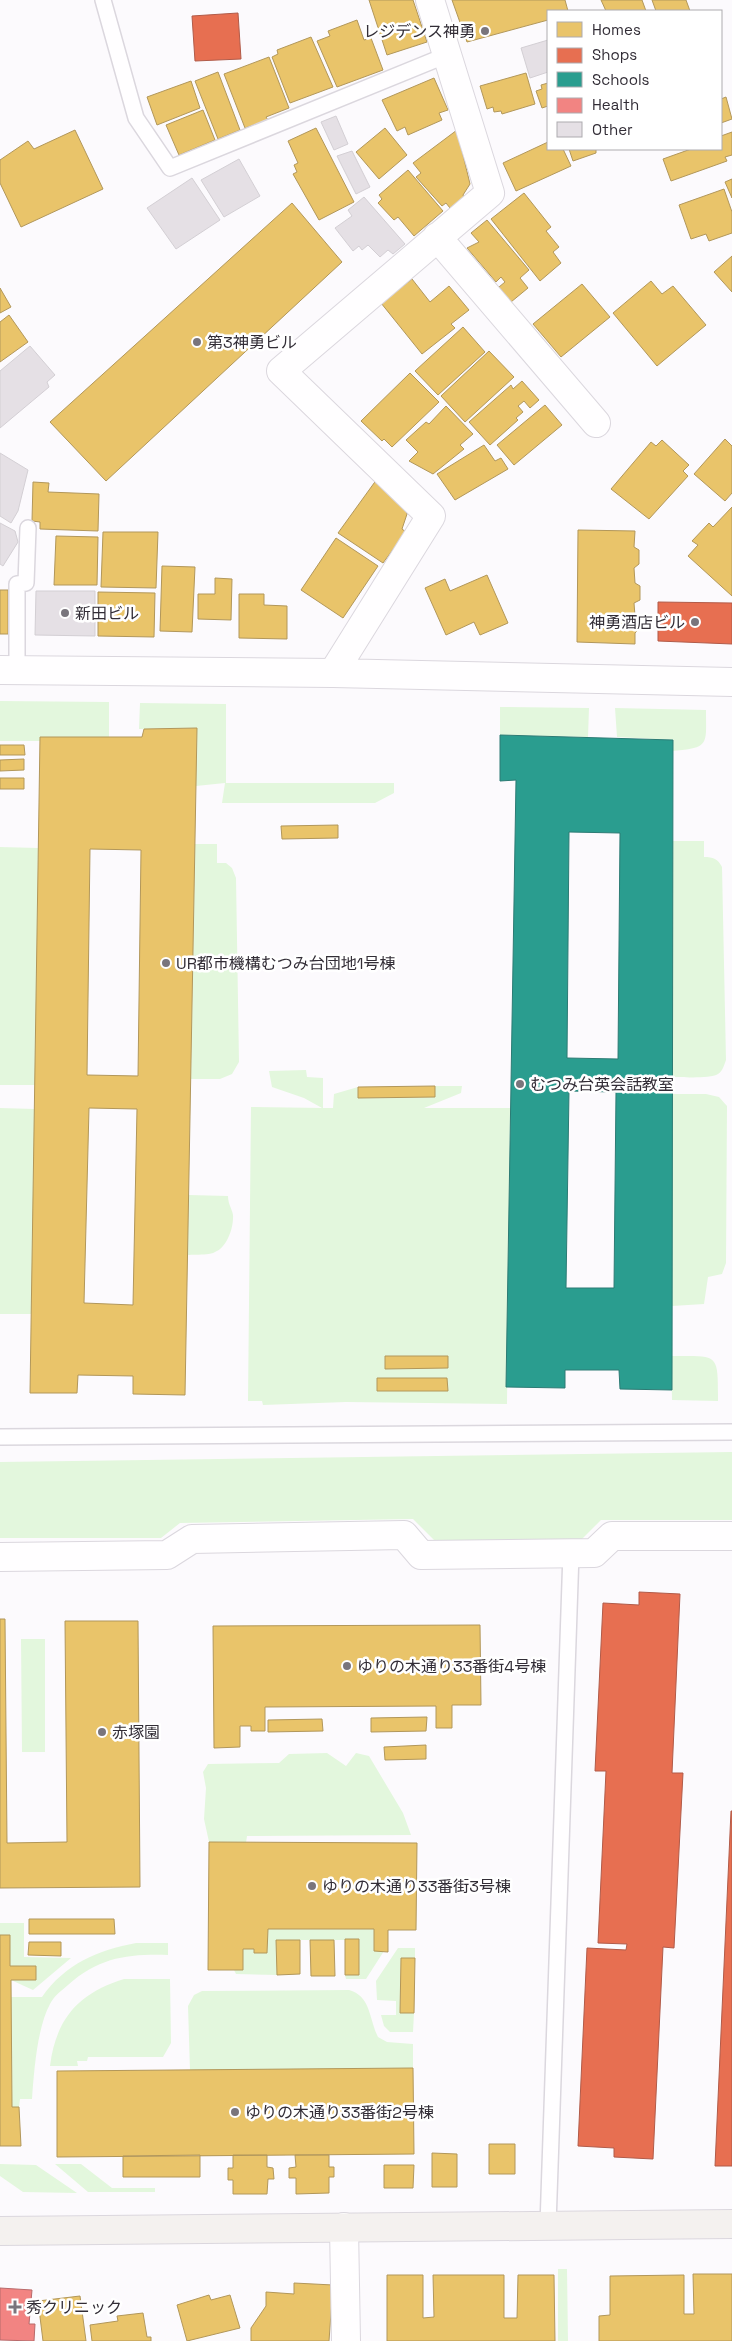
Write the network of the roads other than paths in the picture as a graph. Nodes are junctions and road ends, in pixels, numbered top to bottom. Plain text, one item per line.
1 (102, 0) edge
2 (430, 0) edge
3 (447, 55) junction
4 (437, 237) junction
5 (596, 423) dead end
6 (28, 528) dead end
7 (8, 670) edge
8 (333, 673) junction
9 (732, 682) edge
10 (732, 1432) edge
11 (0, 1437) edge
12 (732, 1536) edge
13 (571, 1553) junction
14 (0, 1557) edge
15 (732, 2224) edge
16 (548, 2225) junction
17 (344, 2227) junction
18 (0, 2232) edge
19 (346, 2341) edge

1 - 3 lane
2 - 3 street
3 - 4 street
4 - 5 street
4 - 8 street
6 - 7 lane
7 - 8 street
8 - 9 street
10 - 11 lane
12 - 13 street
13 - 14 street
13 - 16 lane
15 - 16 street
16 - 17 street
17 - 18 street
17 - 19 street

